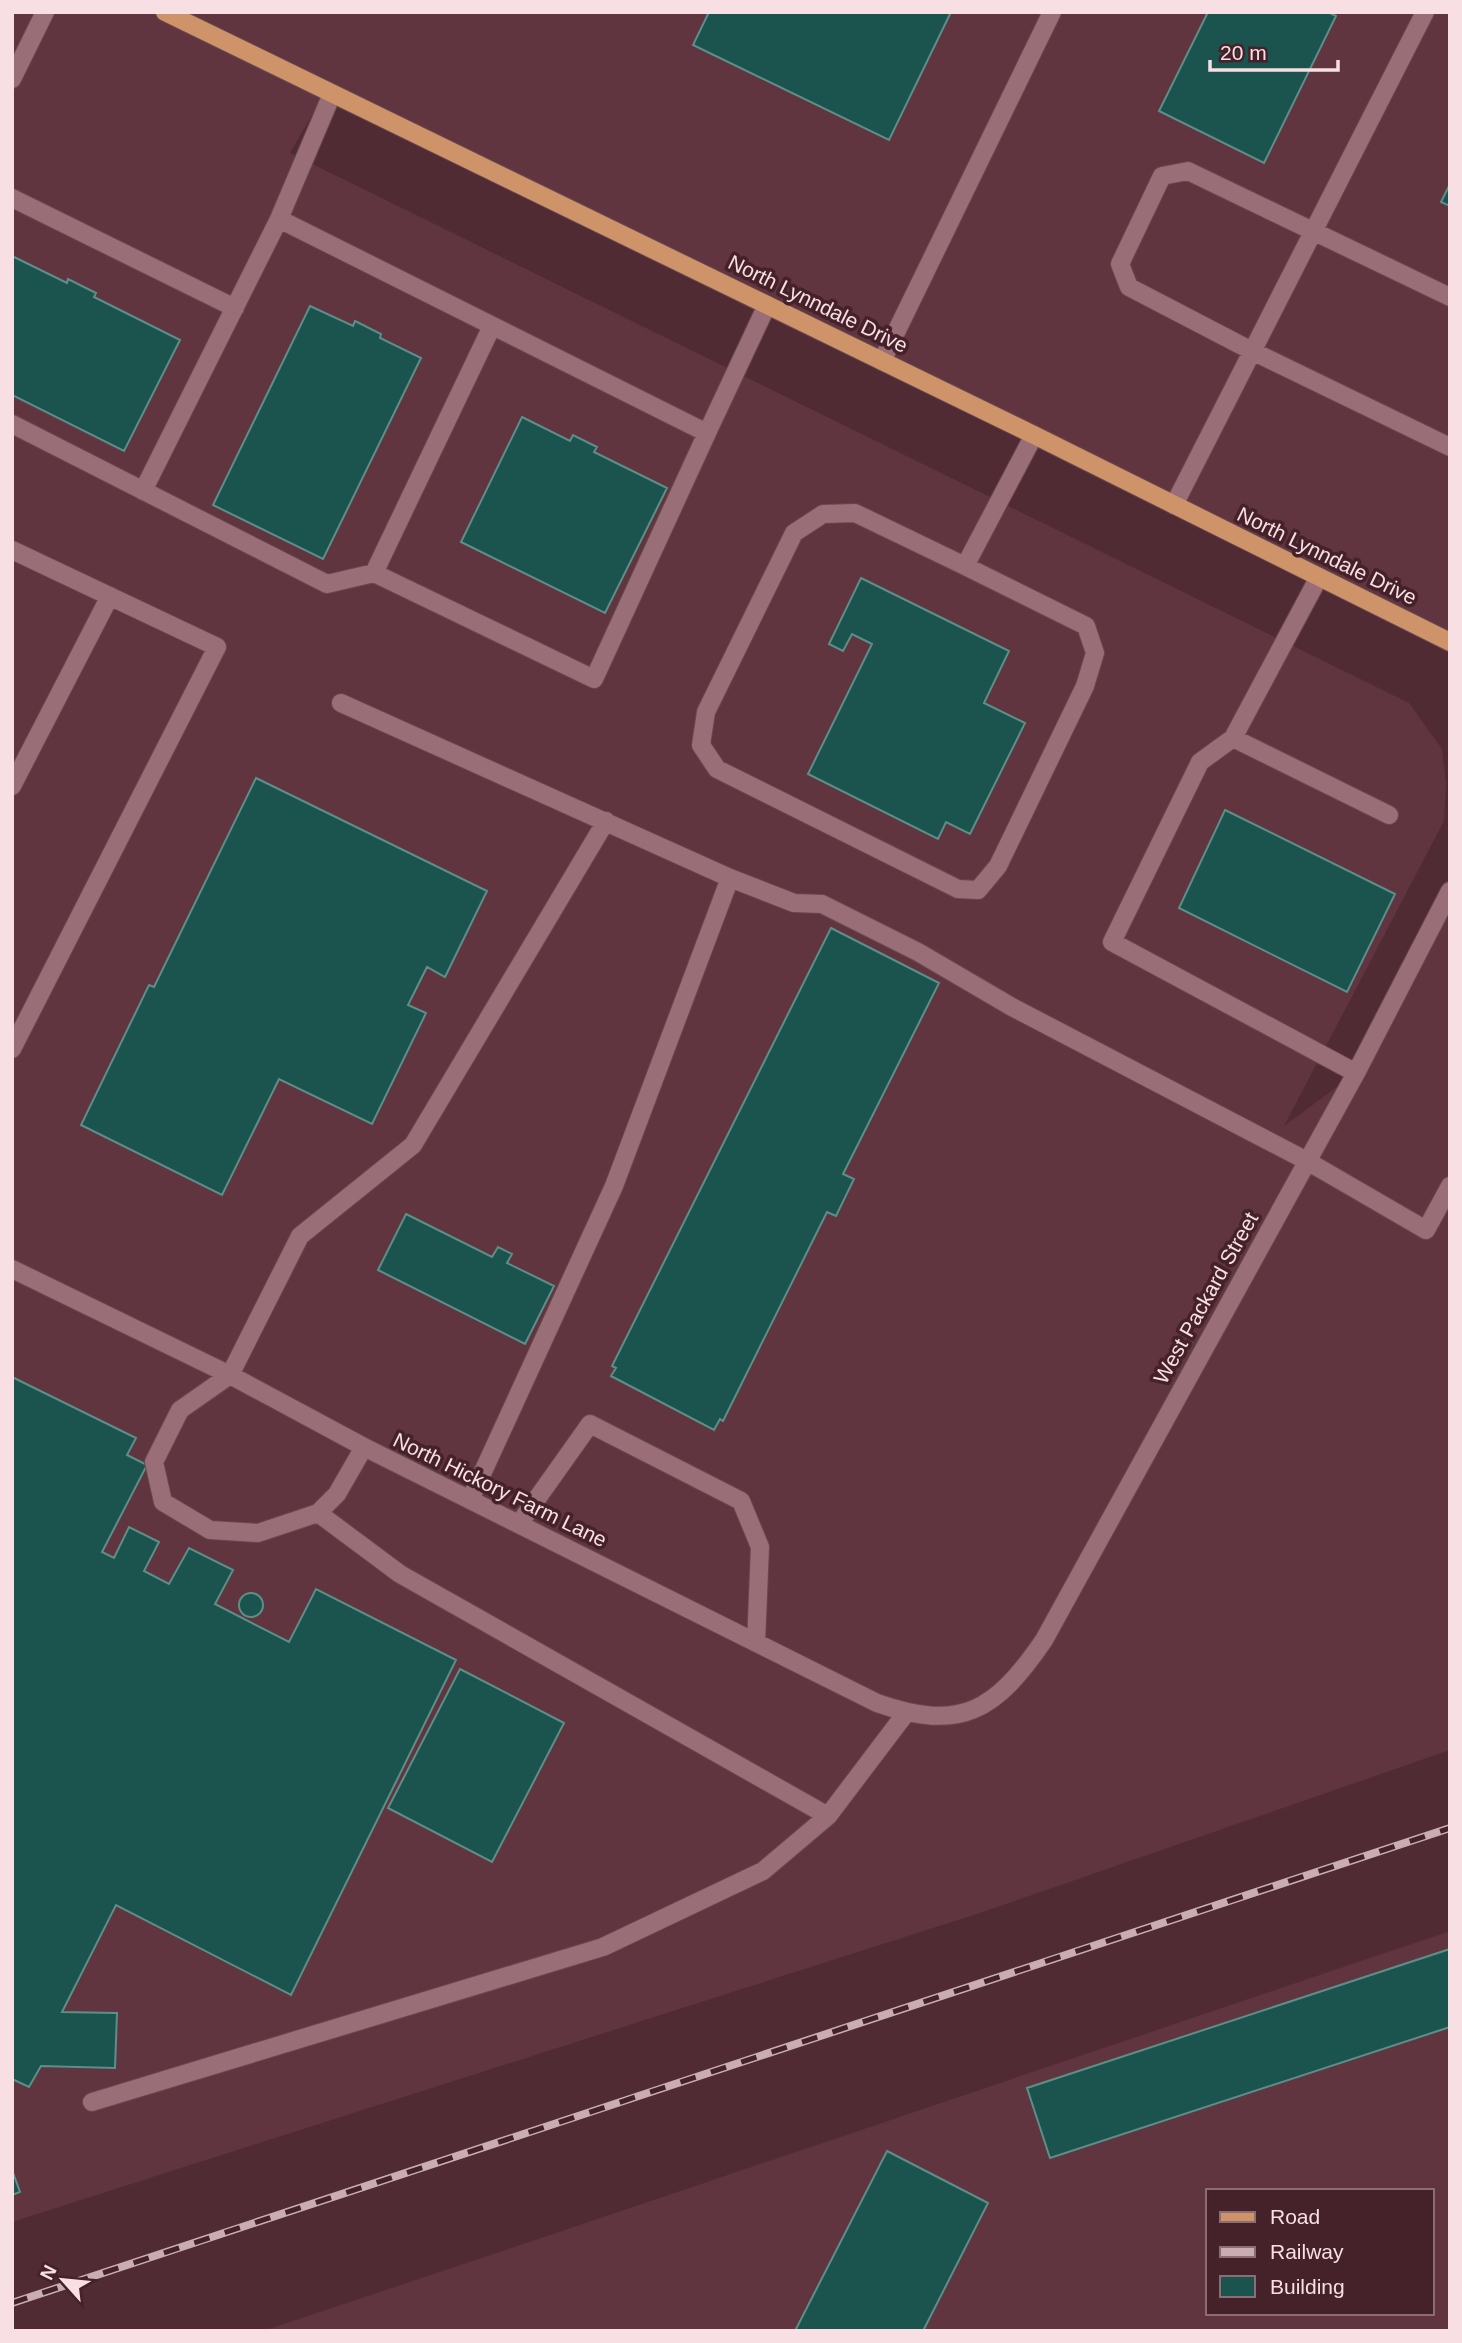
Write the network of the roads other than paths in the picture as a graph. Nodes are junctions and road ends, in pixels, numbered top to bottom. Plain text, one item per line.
1 (45, 12) edge
2 (165, 12) edge
3 (1052, 12) edge
4 (1424, 12) edge
5 (12, 79) edge
6 (332, 94) junction
7 (12, 198) edge
8 (279, 219) junction
9 (1313, 231) junction
10 (1450, 297) edge
11 (767, 305) junction
12 (235, 308) junction
13 (492, 326) junction
14 (1252, 351) junction
15 (882, 361) junction
16 (12, 424) edge
17 (707, 433) junction
18 (1034, 435) junction
19 (1450, 447) edge
20 (143, 491) junction
21 (1174, 505) junction
22 (12, 550) edge
23 (965, 566) junction
24 (374, 573) junction
25 (1319, 577) junction
26 (110, 596) junction
27 (1450, 642) edge
28 (341, 703) dead end
29 (1233, 738) junction
30 (12, 786) edge
31 (1389, 815) dead end
32 (606, 821) junction
33 (730, 878) junction
34 (1450, 891) edge
35 (12, 1049) edge
36 (1356, 1073) junction
37 (1307, 1161) junction
38 (1450, 1186) edge
39 (12, 1269) edge
40 (230, 1375) junction
41 (365, 1447) junction
42 (470, 1500) junction
43 (317, 1513) junction
44 (519, 1524) junction
45 (756, 1643) junction
46 (977, 1708) joint
47 (906, 1713) junction
48 (828, 1816) junction
49 (92, 2102) dead end

1 - 5 street
2 - 6 main road, North Lynndale Drive
3 - 15 street
4 - 9 street
6 - 8 street
6 - 11 main road, North Lynndale Drive
7 - 12 street
8 - 12 street
8 - 13 street
9 - 10 street
9 - 14 street
9 - 14 street
11 - 15 main road, North Lynndale Drive
11 - 17 street
12 - 20 street
13 - 17 street
13 - 24 street
14 - 19 street
14 - 21 street
15 - 18 main road, North Lynndale Drive
16 - 20 street
17 - 24 street
18 - 21 main road, North Lynndale Drive
18 - 23 street
20 - 24 street
21 - 25 main road, North Lynndale Drive
22 - 26 street
23 - 23 street
25 - 27 main road, North Lynndale Drive
25 - 29 street
26 - 30 street
26 - 35 street
28 - 32 street
29 - 31 street
29 - 36 street
32 - 33 street
32 - 40 street
33 - 37 street
33 - 42 street
34 - 36 street, West Packard Street
36 - 37 street, West Packard Street
37 - 38 street
37 - 46 street, West Packard Street
39 - 40 street, North Hickory Farm Lane
40 - 41 street, North Hickory Farm Lane
40 - 43 street
41 - 42 street, North Hickory Farm Lane
41 - 43 street
42 - 44 street, North Hickory Farm Lane
43 - 48 street
44 - 45 street, North Hickory Farm Lane
44 - 45 street
45 - 47 street, North Hickory Farm Lane
46 - 47 street, North Hickory Farm Lane
47 - 48 street
48 - 49 street

